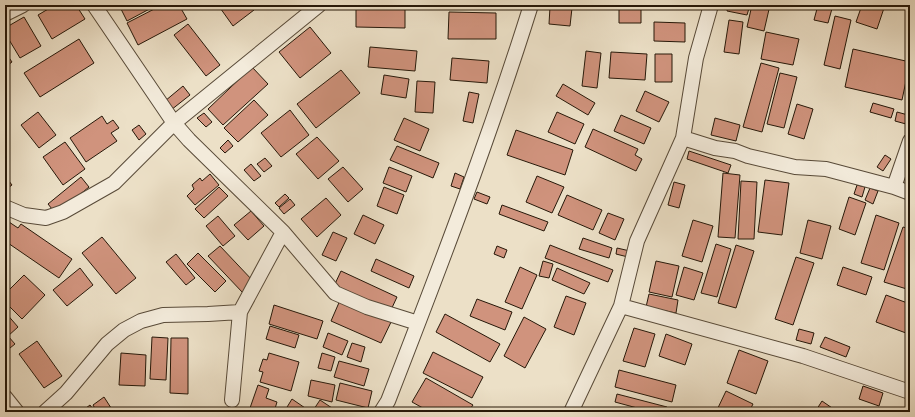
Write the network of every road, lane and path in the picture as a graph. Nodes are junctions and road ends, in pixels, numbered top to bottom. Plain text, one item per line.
1 (23, 5) edge
2 (94, 5) edge
3 (531, 5) edge
4 (711, 5) edge
5 (316, 6) edge
6 (5, 14) edge
7 (174, 123) junction
8 (683, 138) junction
9 (910, 141) edge
10 (894, 187) junction
11 (910, 193) edge
12 (5, 206) edge
13 (283, 232) junction
14 (621, 306) junction
15 (240, 312) junction
16 (418, 323) junction
17 (910, 392) edge
18 (5, 397) edge
19 (232, 400) dead end
20 (17, 412) edge
21 (45, 412) edge
22 (382, 412) edge
23 (571, 412) edge

1 - 6 street
2 - 7 street
3 - 16 street
4 - 8 street
5 - 7 street
7 - 12 street
7 - 13 street
8 - 10 street
8 - 14 street
9 - 10 street
10 - 11 street
13 - 15 street
13 - 16 street
14 - 17 street
14 - 23 street
15 - 19 street
15 - 21 street
16 - 22 street
18 - 20 street

